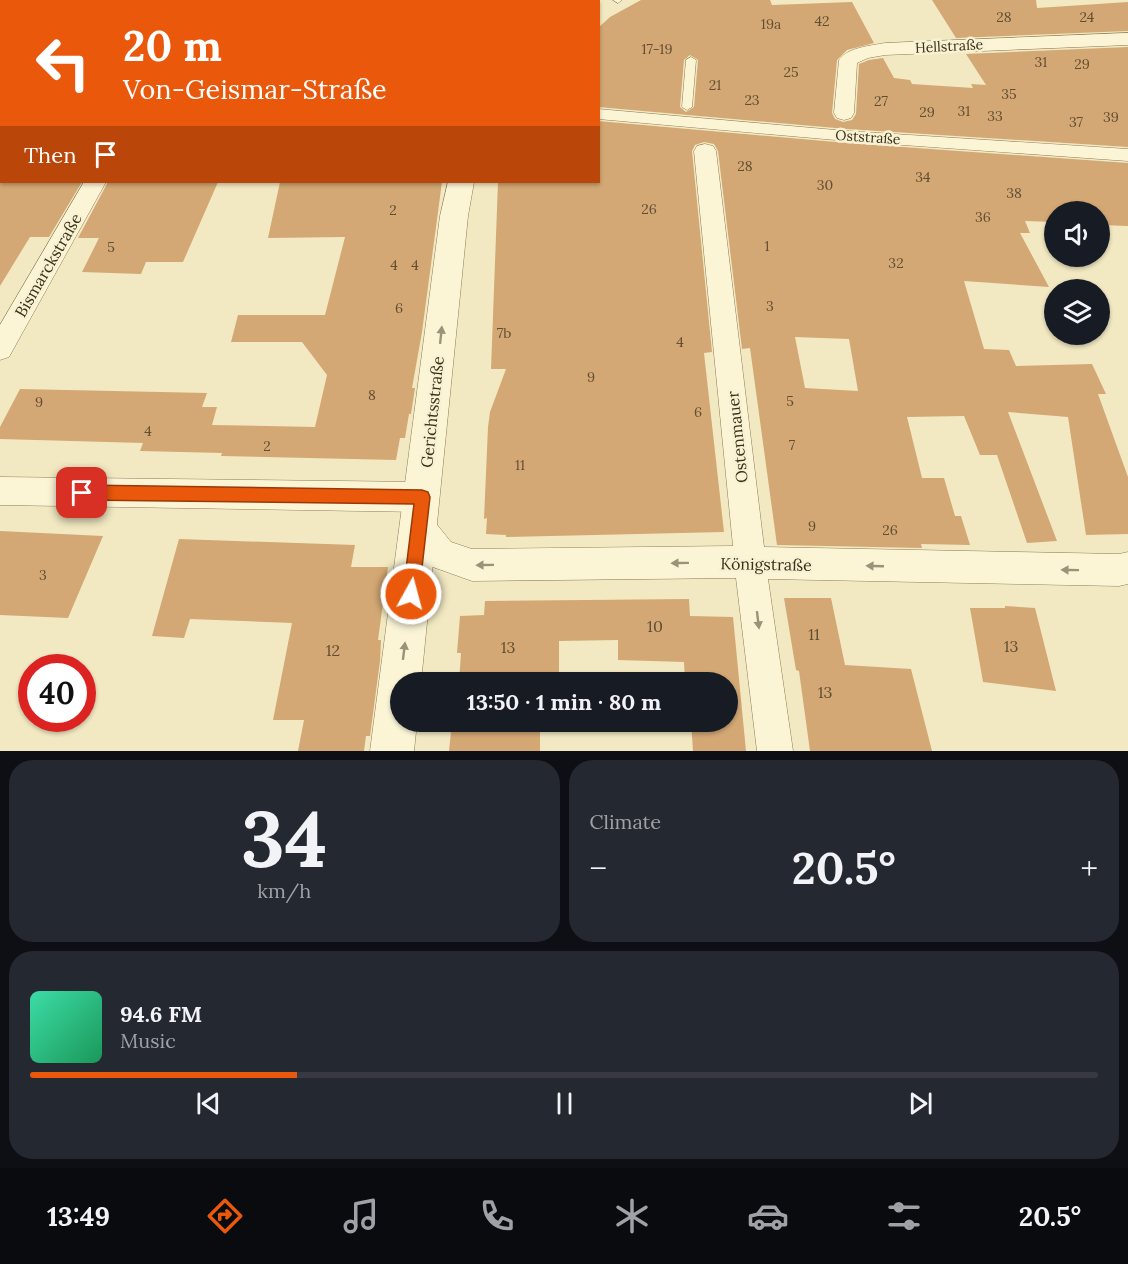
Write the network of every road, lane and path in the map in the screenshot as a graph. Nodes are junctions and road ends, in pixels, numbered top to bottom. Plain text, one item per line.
1 (1128, 39) edge
2 (691, 60) dead end
3 (844, 113) joint
4 (600, 114) edge
5 (692, 117) junction
6 (847, 136) junction
7 (705, 151) joint
8 (1128, 155) edge
9 (94, 183) edge
10 (461, 183) edge
11 (0, 349) edge
12 (0, 491) edge
13 (421, 512) junction
14 (750, 562) junction
15 (1128, 568) edge
16 (392, 751) edge
17 (775, 751) edge

1 - 3 street, Hellstraße
2 - 5 lane
3 - 6 street, Hellstraße
4 - 5 street, Oststraße
5 - 6 street, Oststraße
5 - 7 street, Ostenmauer
6 - 8 street, Oststraße
7 - 14 street, Ostenmauer
9 - 11 street, Bismarckstraße
13 -> 10 street, Gerichtsstraße
12 - 13 street
14 -> 13 street, Königstraße
16 -> 13 street, Gerichtsstraße
15 -> 14 street, Königstraße
14 -> 17 street, Ostenmauer

